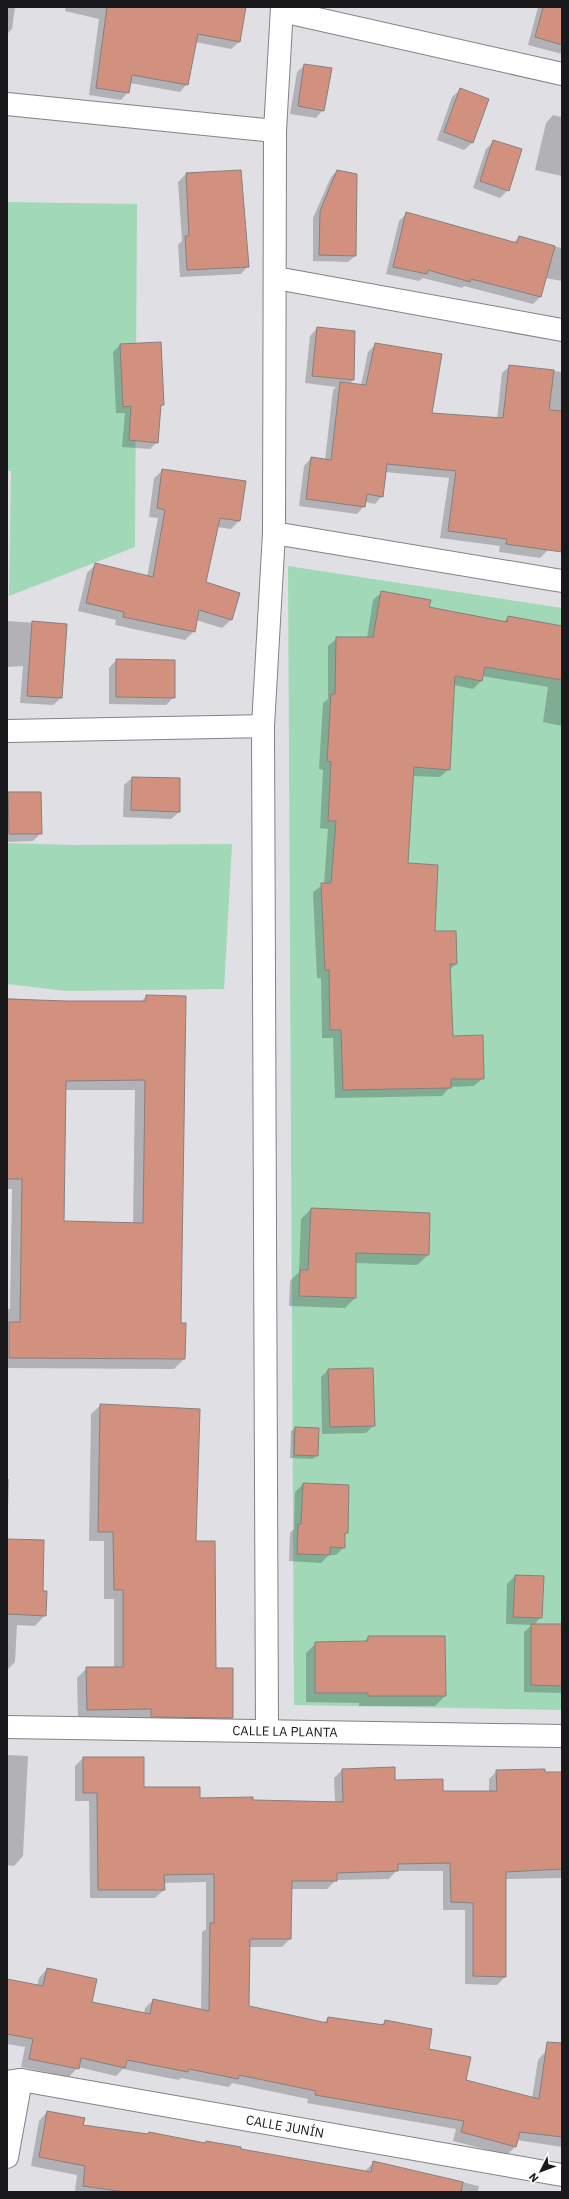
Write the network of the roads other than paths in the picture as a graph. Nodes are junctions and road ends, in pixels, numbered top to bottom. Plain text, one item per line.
1 (282, 9) edge
2 (562, 74) edge
3 (7, 104) edge
4 (276, 131) junction
5 (276, 278) junction
6 (562, 330) edge
7 (274, 532) junction
8 (562, 581) edge
9 (263, 726) junction
10 (7, 731) edge
11 (7, 1727) edge
12 (268, 1730) junction
13 (562, 1736) edge
14 (14, 2081) edge
15 (7, 2157) edge
16 (562, 2175) edge

1 - 2 street
1 - 4 street
3 - 4 street
4 - 5 street
5 - 6 street
5 - 7 street
7 - 8 street
7 - 9 street
9 - 10 street
9 - 12 street
11 - 12 street, CALLE LA PLANTA
12 - 13 street, CALLE LA PLANTA
14 - 15 street
14 - 16 street, CALLE JUNÍN

